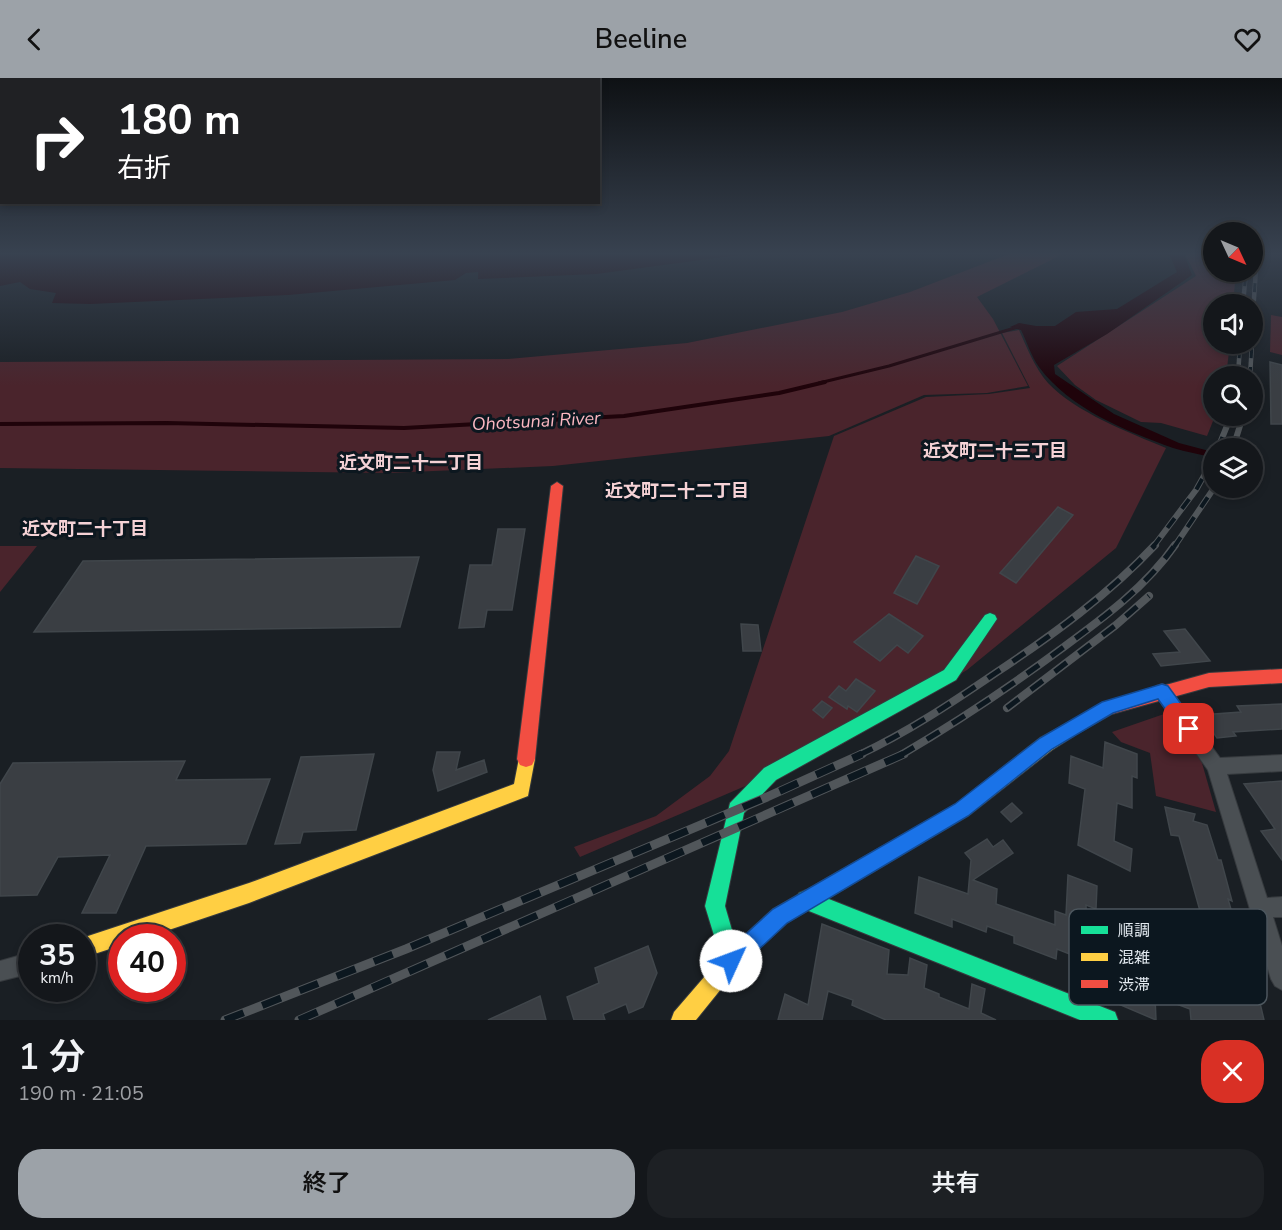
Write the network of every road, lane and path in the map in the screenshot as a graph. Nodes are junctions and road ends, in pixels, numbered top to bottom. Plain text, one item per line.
1 (557, 486) dead end
2 (990, 619) dead end
3 (1282, 676) edge
4 (1162, 691) junction
5 (1282, 763) edge
6 (1216, 766) junction
7 (806, 900) junction
8 (1282, 907) edge
9 (1261, 908) joint
10 (1267, 928) edge
11 (96, 944) edge
12 (731, 961) junction
13 (18, 966) edge
14 (0, 971) edge
15 (1282, 979) edge
16 (1069, 1005) edge
17 (1069, 1005) edge
18 (682, 1020) edge
19 (1107, 1020) edge

1 - 11 street
2 - 12 street
3 - 4 street
4 - 6 street
4 - 7 street
5 - 6 street
6 - 9 street
7 - 12 street
7 - 17 street
8 - 9 street
10 - 15 street
12 - 18 street
13 - 14 street
16 - 19 street

